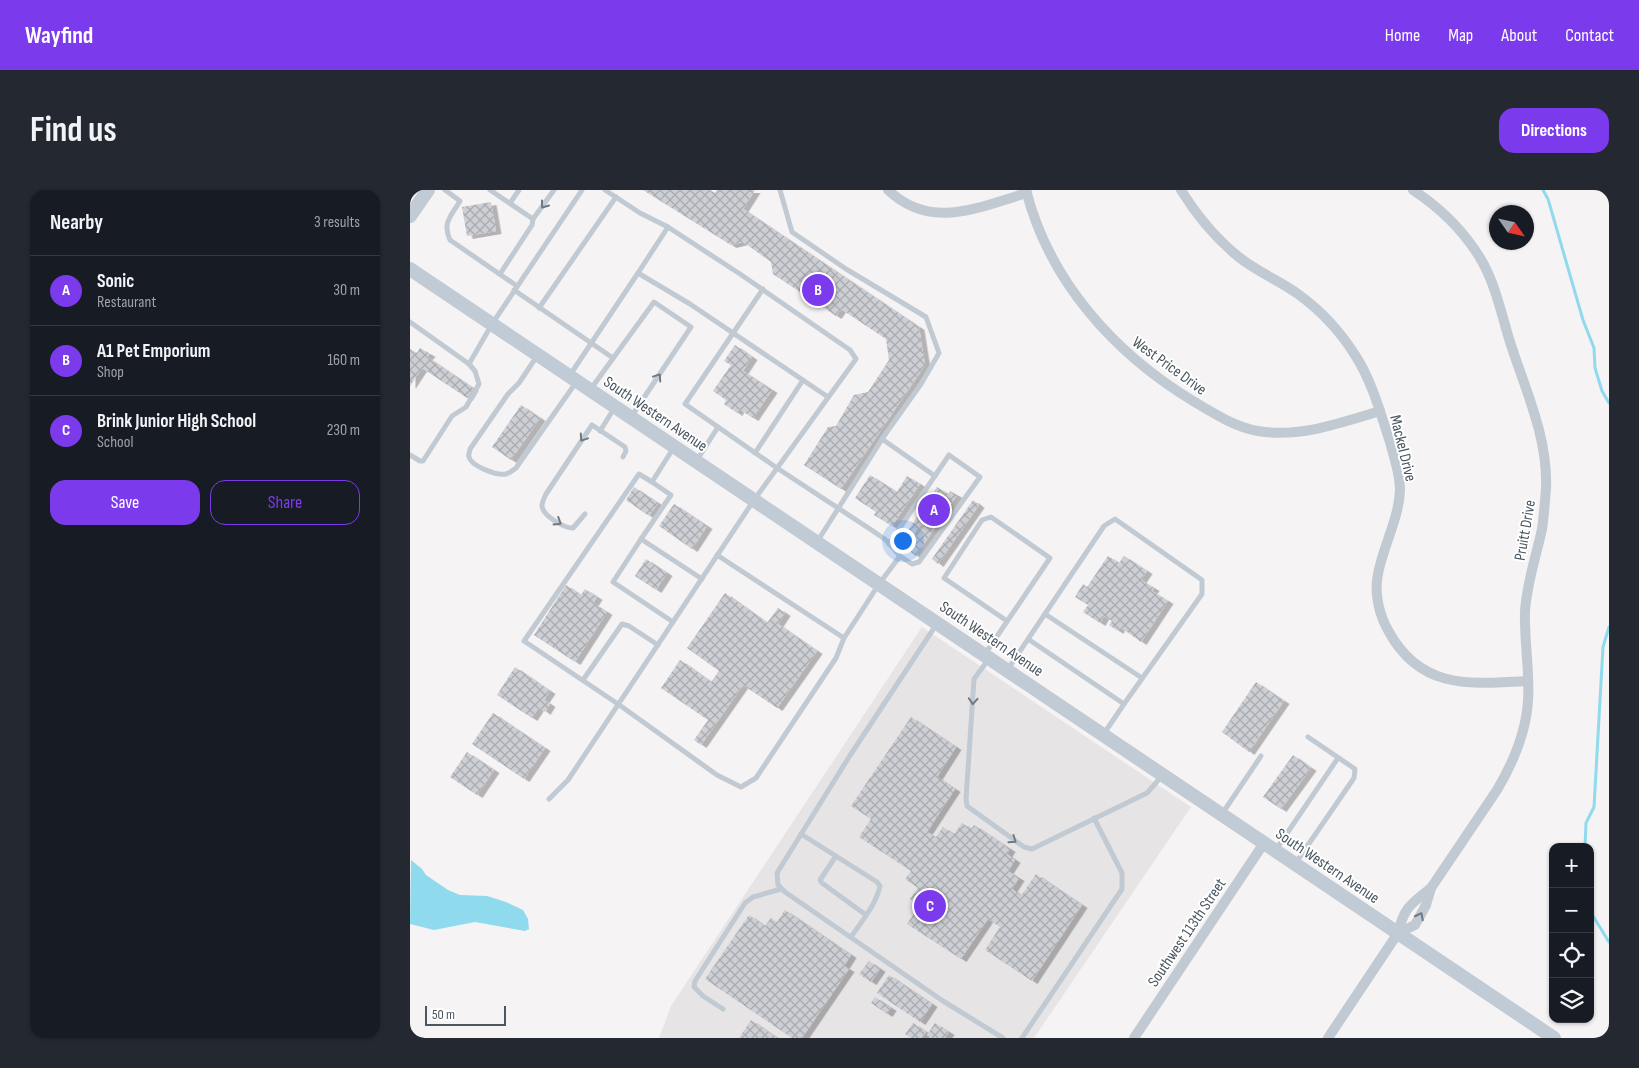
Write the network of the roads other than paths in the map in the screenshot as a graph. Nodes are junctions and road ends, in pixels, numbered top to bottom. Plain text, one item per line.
1 (445, 190) edge
2 (490, 190) edge
3 (519, 190) edge
4 (554, 190) edge
5 (582, 190) edge
6 (605, 190) edge
7 (780, 190) edge
8 (888, 190) edge
9 (1181, 190) edge
10 (1413, 190) edge
11 (424, 191) edge
12 (1026, 191) edge
13 (616, 197) junction
14 (510, 203) junction
15 (410, 216) edge
16 (533, 219) junction
17 (668, 227) junction
18 (410, 269) edge
19 (638, 273) junction
20 (500, 274) junction
21 (516, 288) junction
22 (763, 289) junction
23 (540, 308) junction
24 (410, 322) edge
25 (492, 324) junction
26 (732, 332) junction
27 (591, 343) junction
28 (538, 355) junction
29 (613, 358) junction
30 (469, 364) junction
31 (573, 378) junction
32 (803, 380) junction
33 (590, 390) junction
34 (828, 397) junction
35 (616, 407) junction
36 (1380, 411) junction
37 (631, 417) junction
38 (718, 427) junction
39 (600, 431) junction
40 (882, 439) junction
41 (674, 446) junction
42 (755, 452) junction
43 (410, 455) edge
44 (623, 456) dead end
45 (696, 461) junction
46 (777, 468) junction
47 (935, 476) junction
48 (652, 482) junction
49 (754, 500) junction
50 (839, 507) junction
51 (585, 514) dead end
52 (641, 539) junction
53 (817, 542) junction
54 (889, 544) junction
55 (718, 554) junction
56 (900, 556) junction
57 (702, 579) junction
58 (880, 584) junction
59 (1045, 614) junction
60 (1007, 620) junction
61 (673, 622) junction
62 (938, 623) junction
63 (844, 638) junction
64 (1028, 639) junction
65 (658, 645) junction
66 (987, 656) junction
67 (1007, 670) junction
68 (1142, 678) junction
69 (584, 680) junction
70 (1528, 681) junction
71 (618, 704) junction
72 (1124, 704) junction
73 (1103, 735) junction
74 (1308, 737) dead end
75 (1262, 756) dead end
76 (1338, 758) junction
77 (1162, 775) junction
78 (549, 799) dead end
79 (1222, 815) junction
80 (1094, 818) junction
81 (801, 834) junction
82 (1269, 847) junction
83 (836, 856) junction
84 (1295, 864) junction
85 (781, 888) junction
86 (1431, 888) junction
87 (866, 915) junction
88 (1398, 933) junction
89 (851, 937) junction
90 (723, 1008) dead end
91 (1003, 1038) edge
92 (1022, 1038) edge
93 (1134, 1038) edge
94 (1328, 1038) edge
95 (1554, 1038) edge

1 - 20 lane
2 - 14 lane
3 - 14 lane
4 -> 16 lane
5 - 21 lane
6 - 13 lane
7 - 40 lane
8 - 12 street
9 - 36 street, Mackel Drive
10 - 70 street, Pruitt Drive
11 - 15 main road
12 - 36 street, West Price Drive
13 - 17 lane
13 - 23 lane
14 - 16 lane
16 - 20 lane
17 - 19 lane
17 - 22 lane
18 - 25 main road, South Western Avenue
19 - 26 lane
19 - 27 lane
20 - 21 lane
21 - 23 lane
21 - 25 lane
22 - 26 lane
22 - 34 lane
23 - 27 lane
24 - 30 lane
25 - 28 main road, South Western Avenue
25 - 30 lane
26 - 32 lane
26 - 38 lane
27 - 29 lane
27 - 31 lane
28 - 31 main road, South Western Avenue
28 - 31 lane
29 - 33 lane
37 -> 29 lane
30 - 43 lane
31 - 33 main road, South Western Avenue
32 - 34 lane
32 - 42 lane
33 - 35 main road, South Western Avenue
34 - 46 lane
35 - 37 main road, South Western Avenue
35 - 39 lane
36 - 70 street, Mackel Drive
37 - 41 main road, South Western Avenue
38 - 42 lane
38 - 45 lane
39 - 44 lane
39 -> 51 lane
40 - 47 lane
40 - 50 lane
41 - 45 main road, South Western Avenue
41 - 48 lane
42 - 46 lane
45 - 49 main road, South Western Avenue
46 - 49 lane
46 - 50 lane
47 - 54 lane
47 - 56 lane
48 - 52 lane
48 - 69 lane
49 - 53 main road, South Western Avenue
49 - 55 lane
50 - 53 lane
50 - 54 lane
52 - 57 lane
52 - 61 lane
53 - 58 main road, South Western Avenue
54 - 56 lane
55 - 57 lane
55 - 63 lane
56 - 58 lane
57 - 61 lane
58 - 62 main road, South Western Avenue
58 - 63 lane
59 - 64 lane
59 - 68 lane
59 - 68 lane
60 - 60 lane
60 - 66 lane
61 - 65 lane
62 - 66 main road, South Western Avenue
62 - 81 lane
63 - 71 lane
64 - 67 lane
64 - 72 lane
65 - 69 lane
65 - 71 lane
66 - 67 main road, South Western Avenue
66 -> 80 lane
67 - 73 main road, South Western Avenue
68 - 72 lane
69 - 71 lane
70 - 86 street, Pruitt Drive
71 - 78 lane
72 - 73 lane
73 - 77 main road, South Western Avenue
74 - 76 lane
75 - 79 lane
76 - 82 lane
76 - 84 lane
77 - 79 main road, South Western Avenue
77 - 80 lane
79 - 82 main road, South Western Avenue
80 - 92 lane
81 - 83 lane
81 - 85 lane
82 - 84 main road, South Western Avenue
82 - 93 street, Southwest 113th Street
83 - 87 lane
83 - 87 lane
84 - 88 main road, South Western Avenue
85 - 89 lane
85 - 90 lane
86 - 88 street, Pruitt Drive
88 -> 86 street, Pruitt Drive
87 - 89 lane
88 - 94 street
88 - 95 main road, South Western Avenue
89 - 91 lane

